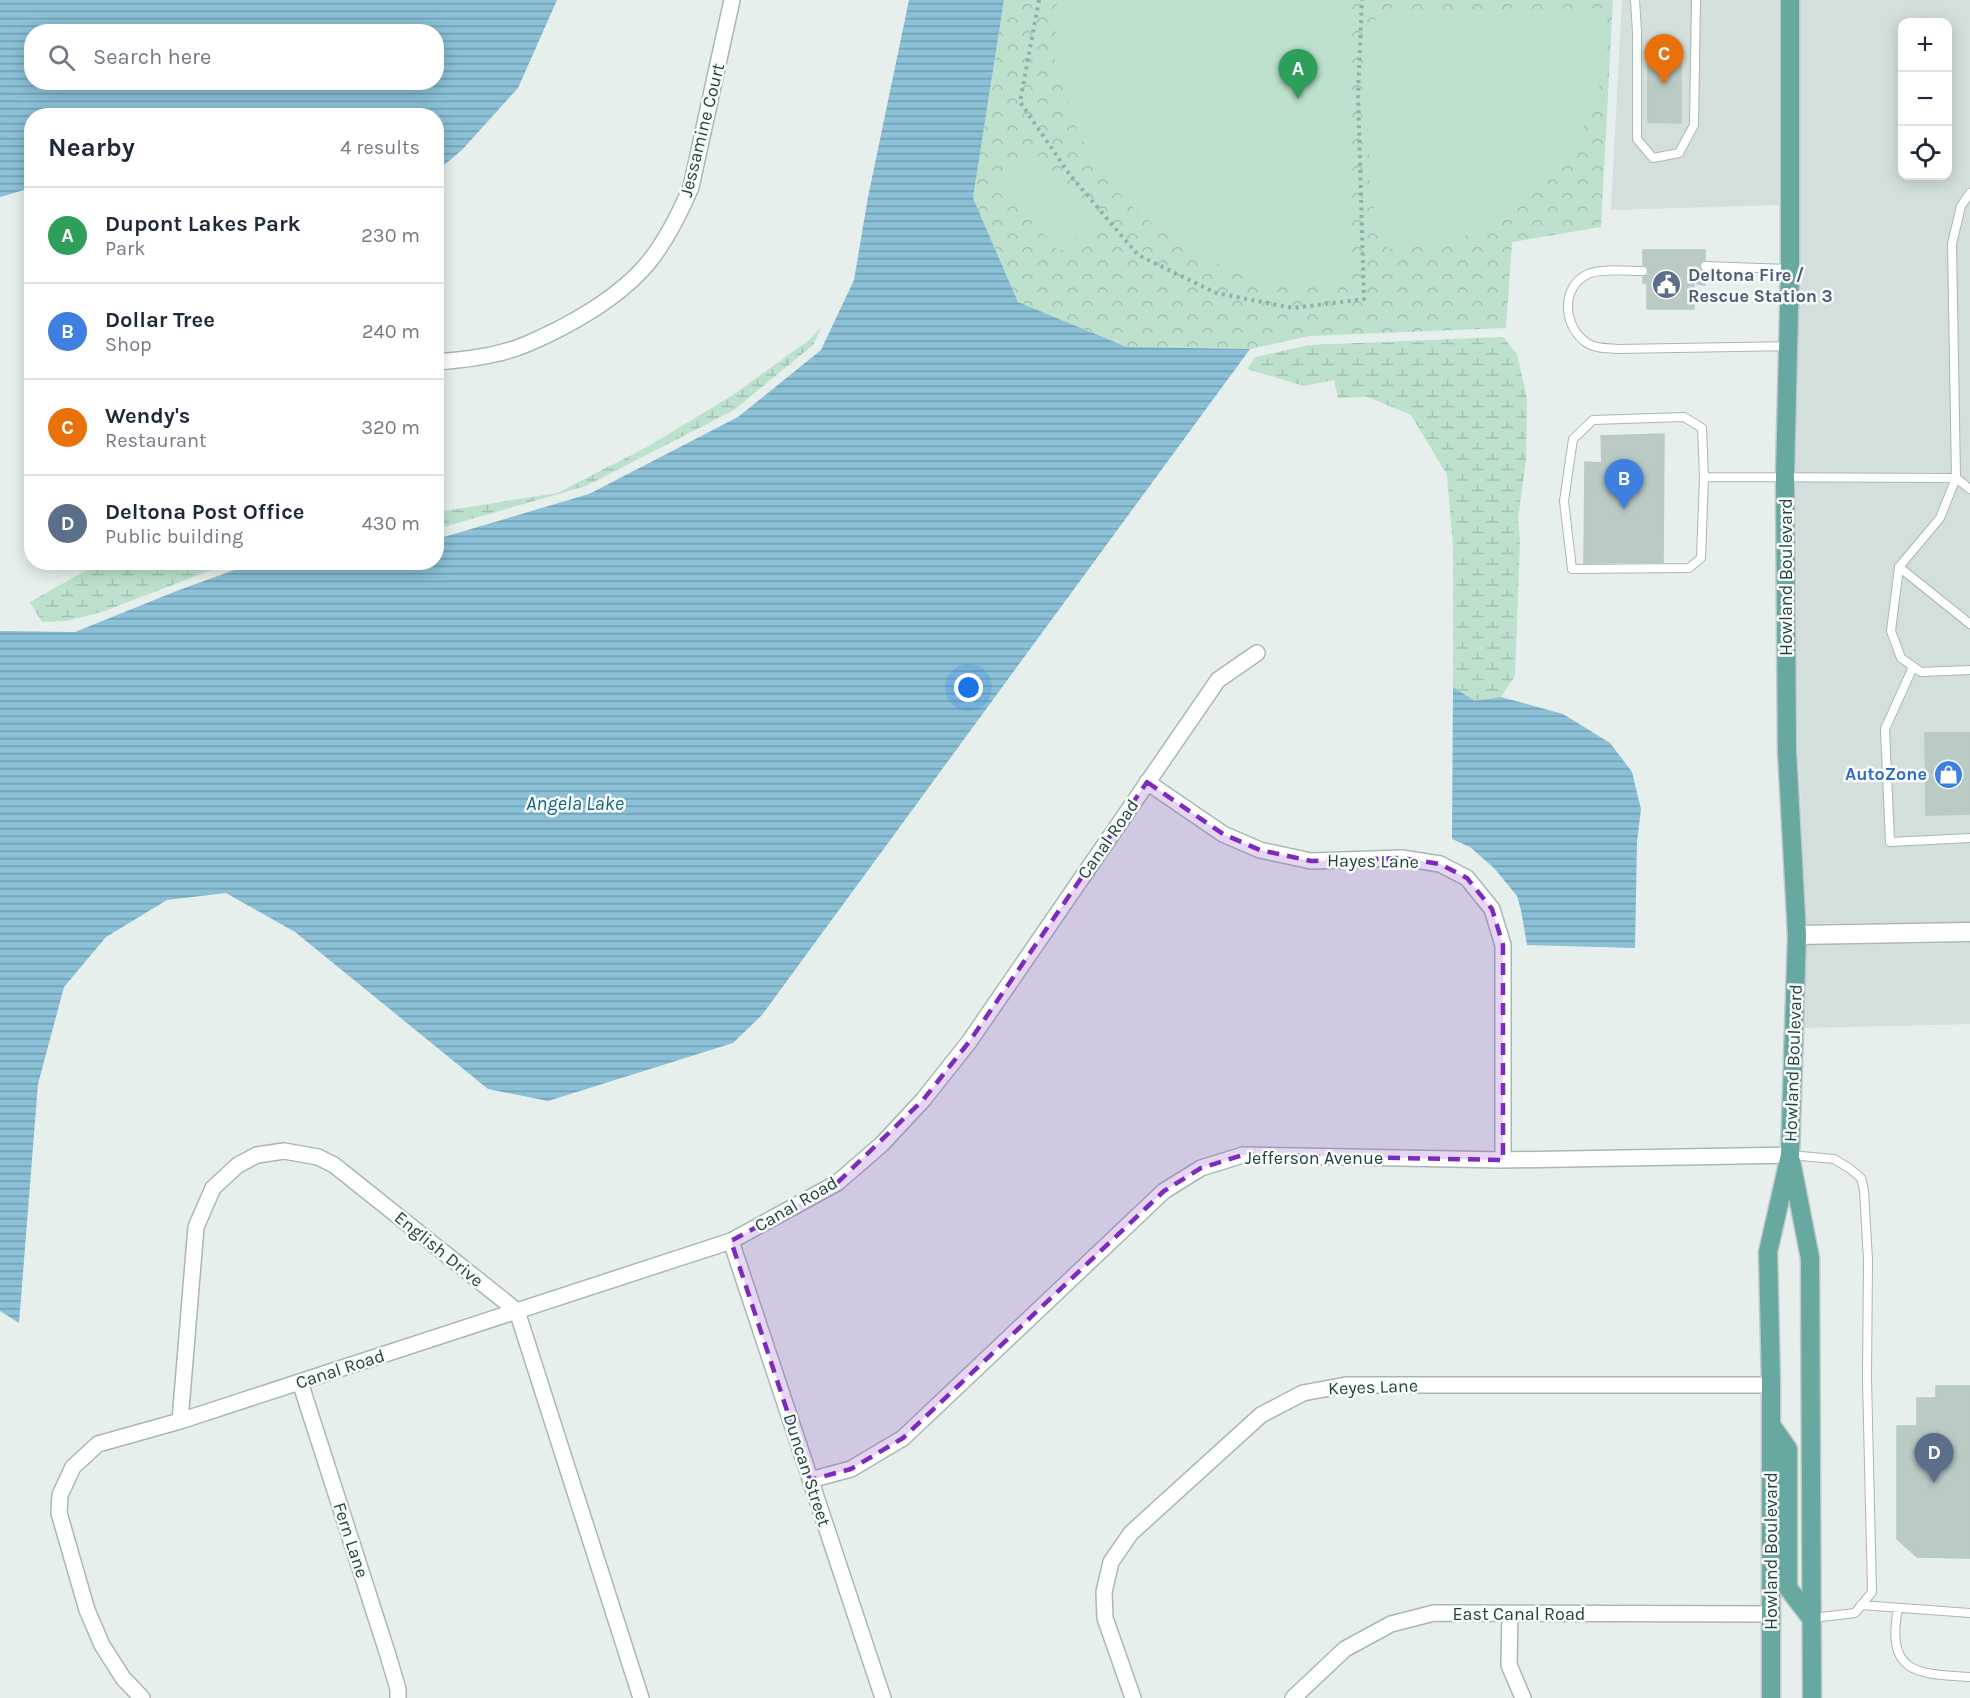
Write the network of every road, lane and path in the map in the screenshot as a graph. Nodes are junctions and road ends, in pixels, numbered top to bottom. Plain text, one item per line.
1 (732, 0) edge
2 (1039, 0) edge
3 (1362, 0) edge
4 (1635, 0) edge
5 (1696, 0) edge
6 (1790, 0) edge
7 (1970, 193) edge
8 (1705, 266) dead end
9 (1790, 268) junction
10 (1643, 271) dead end
11 (1788, 346) junction
12 (444, 361) edge
13 (1785, 476) junction
14 (1704, 477) junction
15 (1956, 478) junction
16 (1970, 489) edge
17 (1899, 567) junction
18 (1970, 624) edge
19 (1257, 653) dead end
20 (1913, 667) junction
21 (1970, 670) edge
22 (1147, 782) junction
23 (1970, 838) edge
24 (1970, 932) edge
25 (1797, 935) junction
26 (1790, 1155) junction
27 (1503, 1160) junction
28 (731, 1241) junction
29 (517, 1311) junction
30 (300, 1382) junction
31 (1771, 1385) junction
32 (180, 1421) junction
33 (1771, 1425) junction
34 (810, 1480) junction
35 (1861, 1605) junction
36 (1898, 1608) junction
37 (1970, 1612) edge
38 (1510, 1613) junction
39 (1772, 1614) junction
40 (1811, 1618) junction
41 (1970, 1677) edge
42 (142, 1698) edge
43 (398, 1698) edge
44 (641, 1698) edge
45 (883, 1698) edge
46 (1133, 1698) edge
47 (1293, 1698) edge
48 (1523, 1698) edge
49 (1771, 1698) edge
50 (1812, 1698) edge

1 - 12 street, Jessamine Court
2 - 3 path
4 - 5 lane
6 - 9 main road, Howland Boulevard
7 - 15 lane
8 - 9 lane
9 - 11 main road, Howland Boulevard
10 - 11 lane
11 - 13 main road, Howland Boulevard
13 - 14 lane
13 - 15 lane
13 - 25 main road, Howland Boulevard
14 - 14 lane
15 - 16 lane
15 - 17 lane
17 - 18 lane
17 - 20 lane
19 - 22 street, Canal Road
20 - 21 lane
20 - 23 lane
22 - 27 street, Hayes Lane
22 - 28 street, Canal Road
24 - 25 street
25 - 26 main road, Howland Boulevard
26 - 27 street, Jefferson Avenue
26 - 31 main road, Howland Boulevard
26 - 35 lane
26 - 40 main road, Howland Boulevard
27 - 34 street, Jefferson Avenue
28 - 29 street, Canal Road
28 - 34 street, Duncan Street
29 - 30 street, Canal Road
29 - 32 street, English Drive
29 - 44 street
30 - 32 street, Canal Road
30 - 43 street, Fern Lane
31 - 33 main road, Howland Boulevard
31 - 46 street, Keyes Lane
32 - 42 street
33 - 39 main road, Howland Boulevard
33 - 40 main road
34 - 45 street, Duncan Street
35 - 36 lane
35 - 40 lane
36 - 37 lane
36 - 41 lane
38 - 39 street, East Canal Road
38 - 47 street, East Canal Road
38 - 48 street
39 - 49 main road, Howland Boulevard
40 - 50 main road, Howland Boulevard

